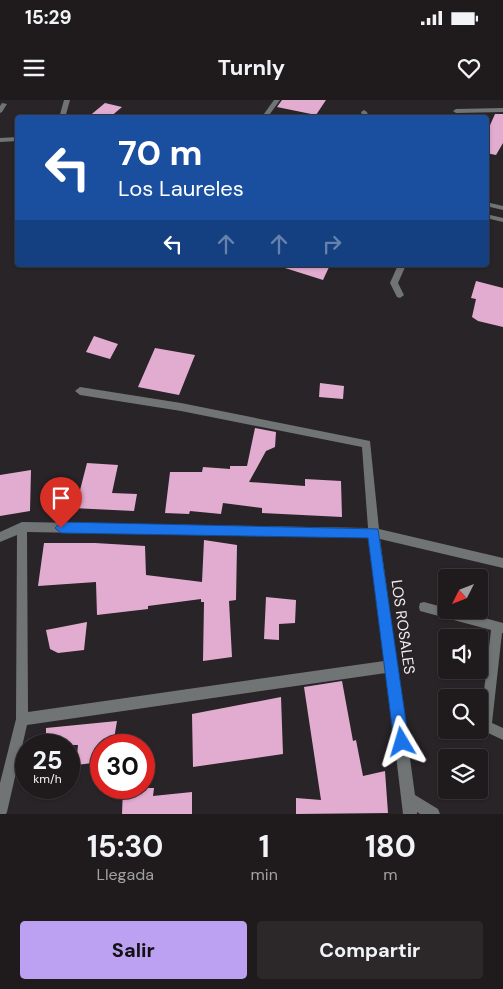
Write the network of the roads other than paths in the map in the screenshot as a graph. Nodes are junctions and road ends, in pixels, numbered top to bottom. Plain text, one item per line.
1 (67, 100) edge
2 (277, 100) edge
3 (4, 104) dead end
4 (503, 110) edge
5 (0, 111) edge
6 (456, 111) dead end
7 (63, 115) edge
8 (266, 115) edge
9 (15, 139) edge
10 (0, 140) edge
11 (489, 205) edge
12 (503, 208) edge
13 (489, 217) edge
14 (503, 220) edge
15 (401, 267) edge
16 (400, 295) dead end
17 (80, 391) dead end
18 (22, 527) junction
19 (374, 533) junction
20 (0, 537) edge
21 (503, 563) edge
22 (424, 607) dead end
23 (500, 628) edge
24 (391, 666) junction
25 (22, 719) junction
26 (503, 734) edge
27 (409, 807) edge
28 (0, 812) edge
29 (433, 814) edge

1 - 7 street
2 - 8 street
3 - 5 street
4 - 6 street
9 - 10 street
11 - 12 street
13 - 14 street
15 - 16 street
17 - 19 street, LOS ROSALES
18 - 19 street
18 - 20 street
18 - 25 street
19 - 21 street
19 - 24 street, LOS ROSALES
22 - 23 lane
23 - 26 lane
24 - 25 street
24 - 27 street, LOS ROSALES
25 - 28 street
27 - 29 street

